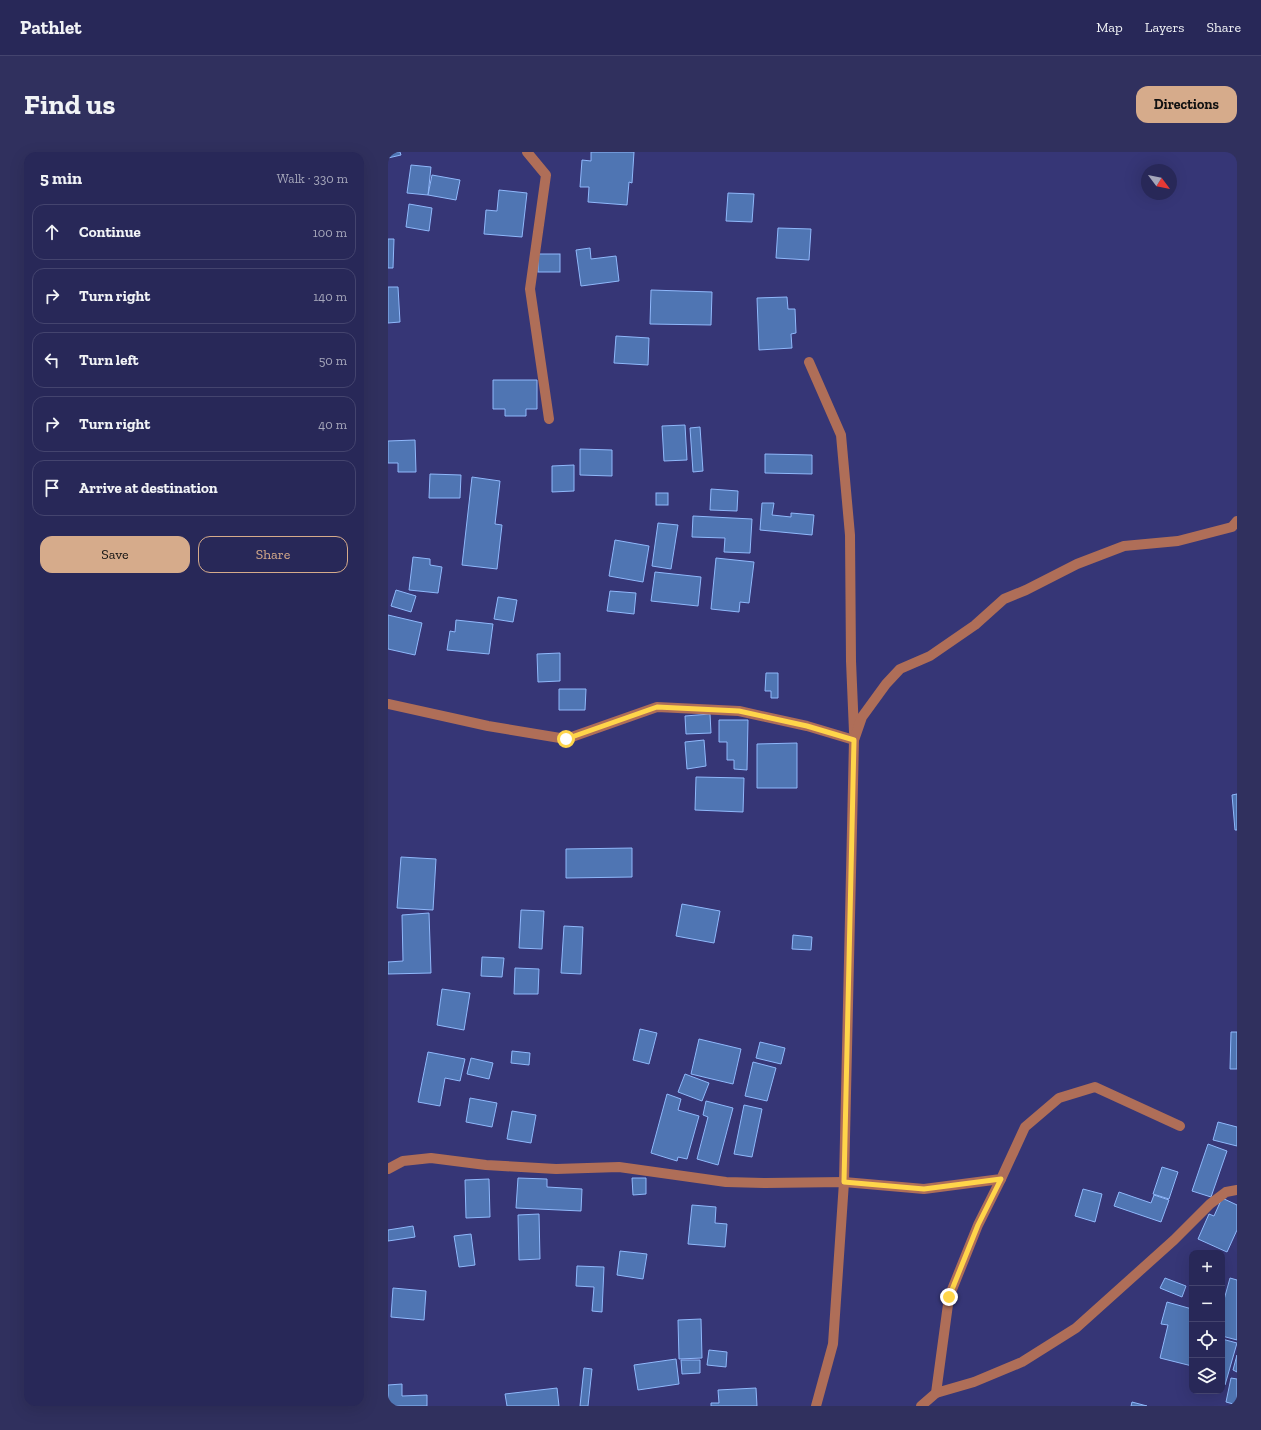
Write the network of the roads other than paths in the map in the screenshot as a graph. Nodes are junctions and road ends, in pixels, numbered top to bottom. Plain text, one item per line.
1 (527, 152) edge
2 (808, 362) dead end
3 (549, 419) dead end
4 (1235, 527) edge
5 (388, 704) edge
6 (854, 740) junction
7 (1180, 1126) dead end
8 (388, 1169) edge
9 (1001, 1179) junction
10 (844, 1182) junction
11 (1237, 1190) edge
12 (936, 1393) junction
13 (816, 1406) edge
14 (921, 1406) edge

1 - 3 street
2 - 6 street
4 - 6 street
5 - 6 street
6 - 10 street
7 - 9 street
8 - 10 street
9 - 10 street
9 - 12 street
10 - 13 street
11 - 12 street
12 - 14 street

